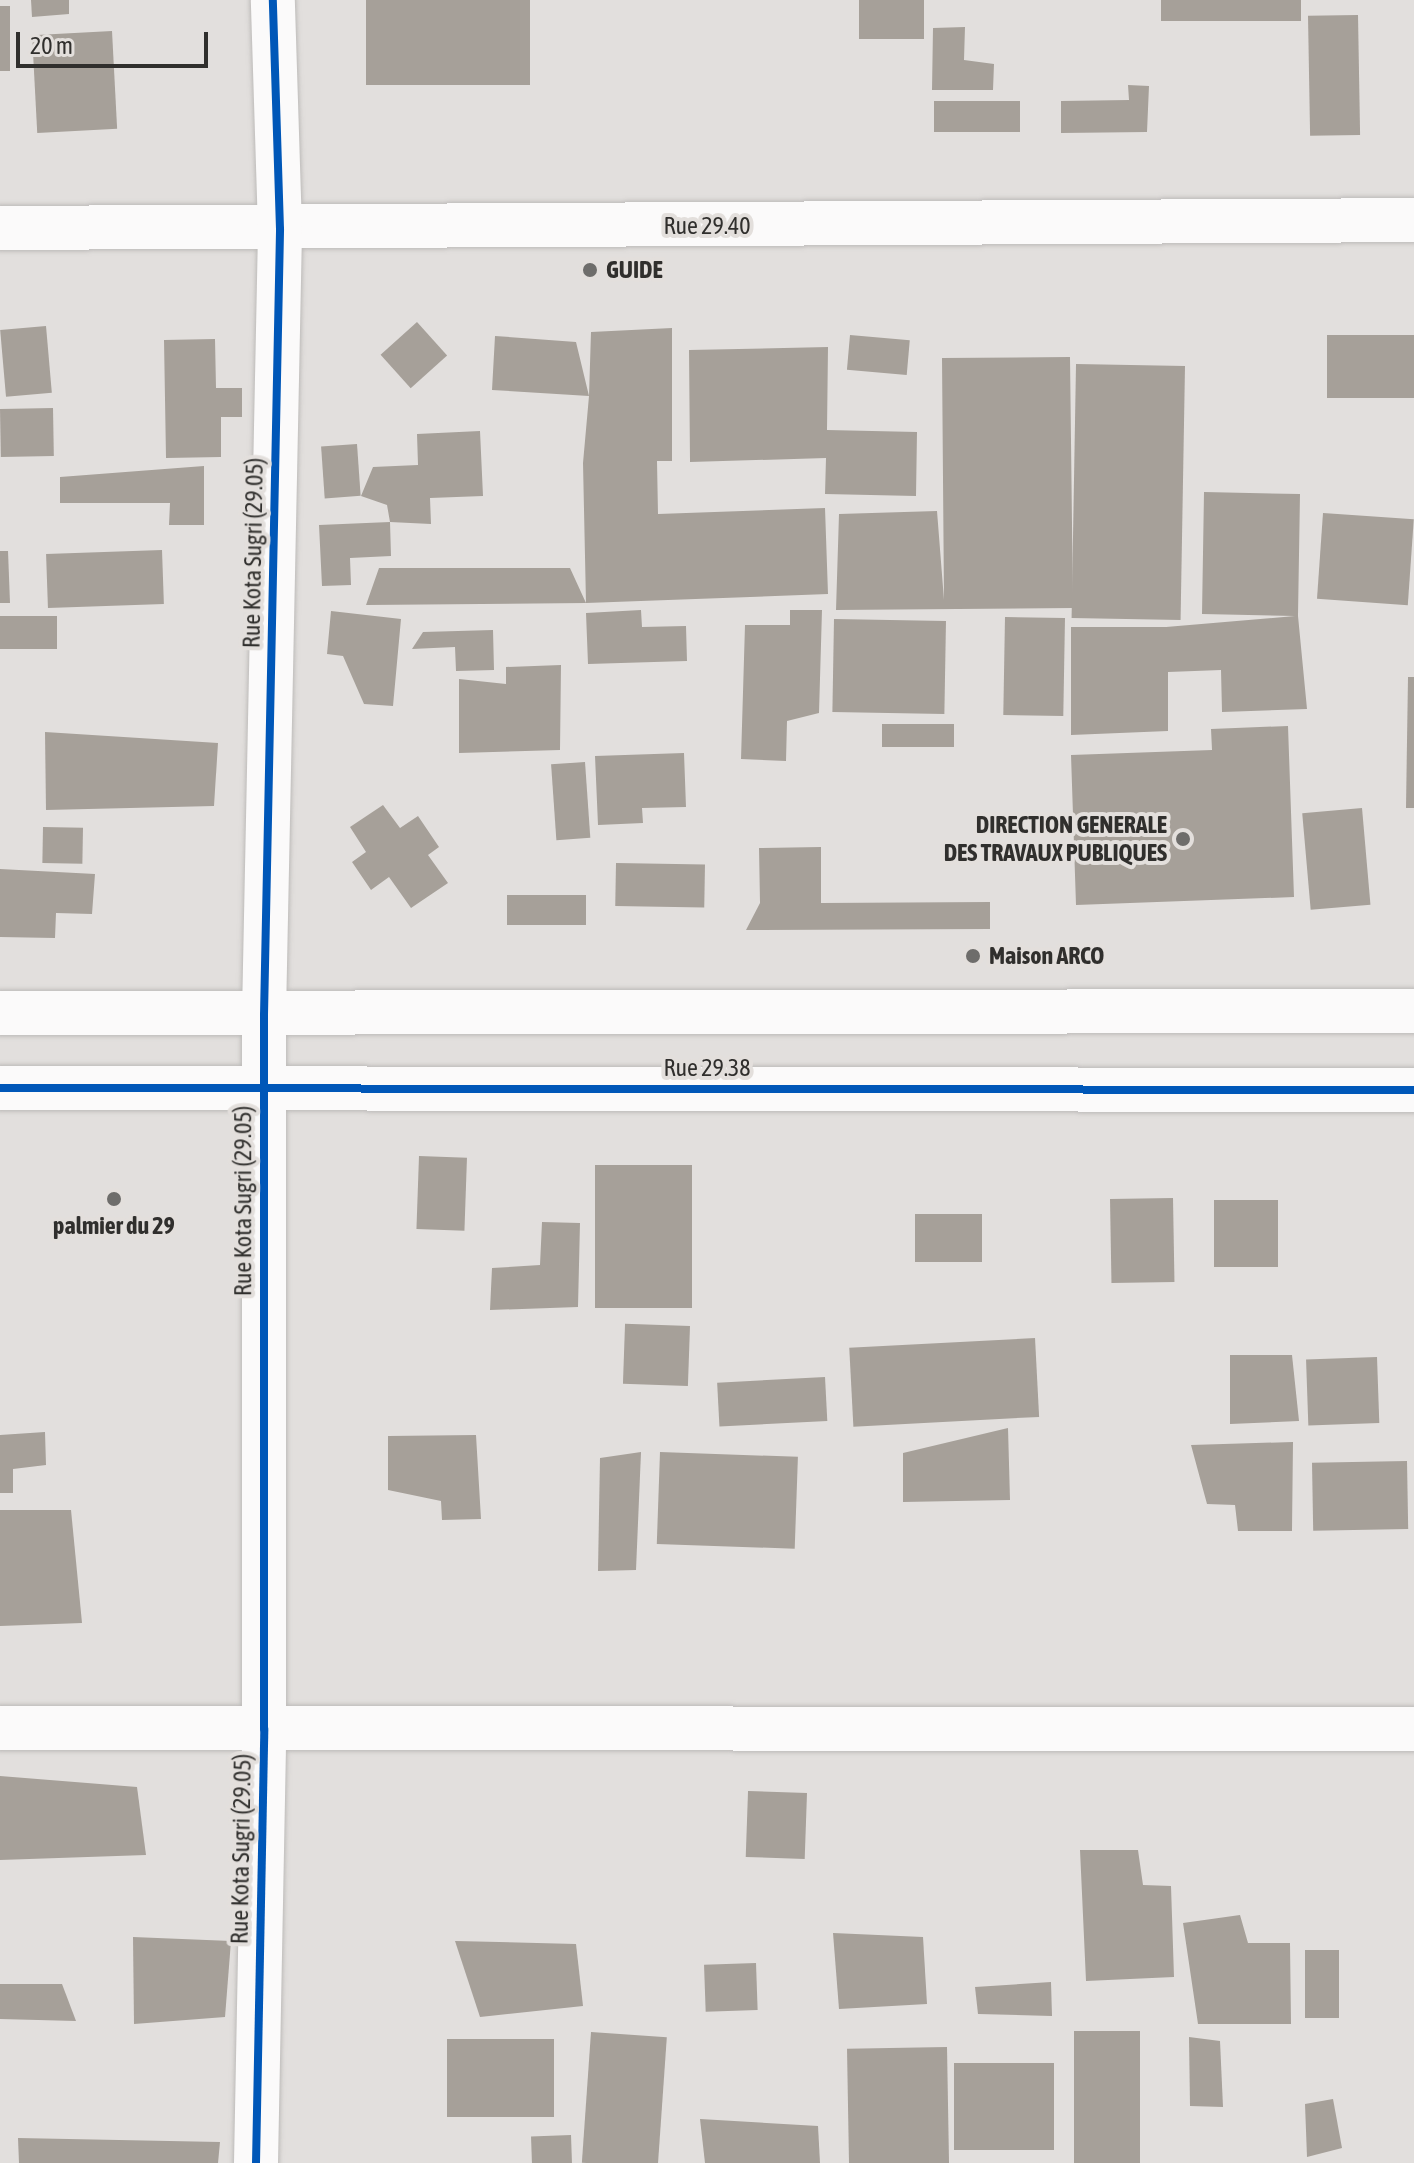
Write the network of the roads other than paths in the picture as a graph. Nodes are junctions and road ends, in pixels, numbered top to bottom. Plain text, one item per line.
1 (273, 0) edge
2 (1414, 220) edge
3 (0, 228) edge
4 (280, 229) junction
5 (1414, 1011) edge
6 (0, 1013) edge
7 (264, 1015) junction
8 (263, 1087) junction
9 (0, 1088) edge
10 (1414, 1090) edge
11 (0, 1728) edge
12 (264, 1729) junction
13 (1414, 1729) edge
14 (256, 2163) edge

1 - 4 street, Rue Kota Sugri (29.05)
2 - 4 street, Rue 29.40
3 - 4 street, Rue 29.40
4 - 7 street, Rue Kota Sugri (29.05)
5 - 7 street
6 - 7 street
7 - 8 street, Rue Kota Sugri (29.05)
8 - 9 street, Rue 29.38
8 - 10 street, Rue 29.38
8 - 12 street, Rue Kota Sugri (29.05)
11 - 12 street
12 - 13 street
12 - 14 street, Rue Kota Sugri (29.05)

